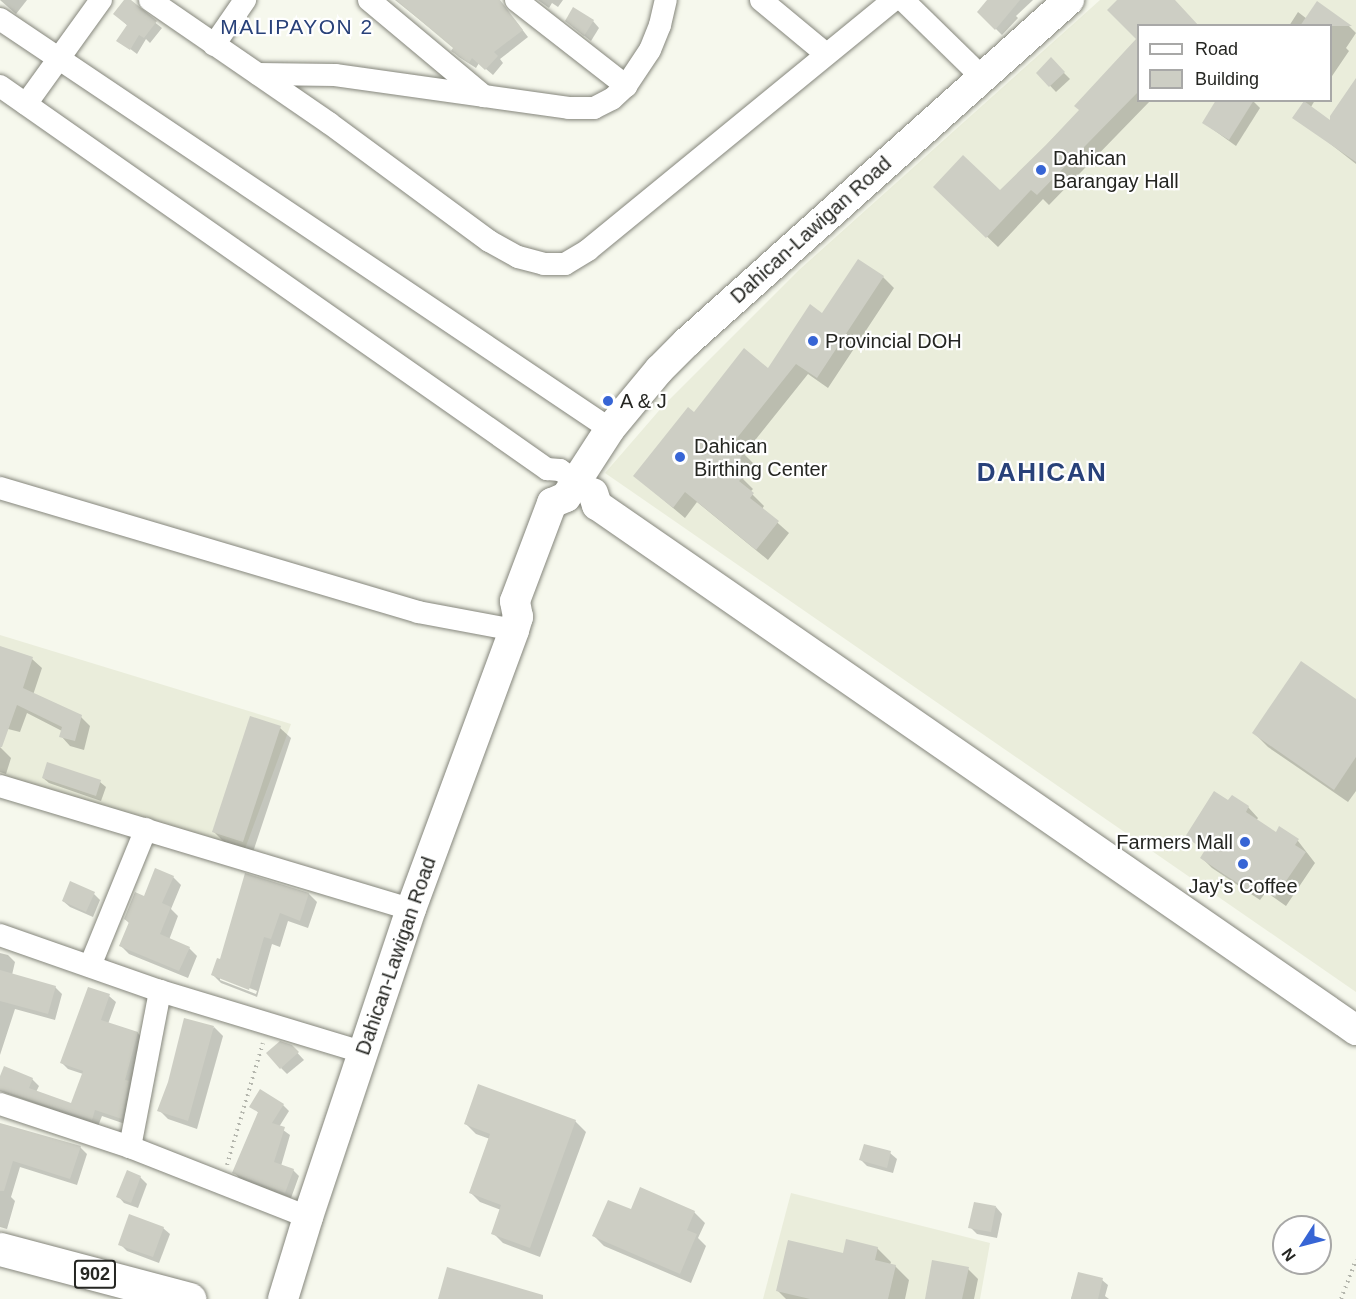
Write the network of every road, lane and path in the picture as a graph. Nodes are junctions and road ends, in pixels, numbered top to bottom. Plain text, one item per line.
1 (84, 0) edge
2 (100, 0) edge
3 (150, 0) edge
4 (245, 0) edge
5 (369, 0) edge
6 (516, 0) edge
7 (666, 0) edge
8 (760, 0) edge
9 (892, 0) edge
10 (903, 0) edge
11 (1069, 0) edge
12 (0, 19) edge
13 (214, 45) junction
14 (826, 54) junction
15 (51, 56) junction
16 (0, 72) edge
17 (258, 74) junction
18 (982, 77) junction
19 (626, 86) junction
20 (19, 94) edge
21 (484, 96) junction
22 (610, 429) junction
23 (573, 485) junction
24 (0, 488) edge
25 (516, 624) junction
26 (0, 786) edge
27 (146, 829) junction
28 (411, 909) junction
29 (0, 935) edge
30 (90, 966) junction
31 (160, 991) junction
32 (1356, 1014) edge
33 (268, 1024) junction
34 (1356, 1030) edge
35 (362, 1052) junction
36 (0, 1104) edge
37 (130, 1147) junction
38 (221, 1183) junction
39 (308, 1217) junction
40 (0, 1249) edge
41 (1356, 1260) edge
42 (189, 1299) edge
43 (283, 1299) edge
44 (1341, 1299) edge

1 - 15 street
2 - 15 street
3 - 13 street
4 - 13 street
5 - 21 street
6 - 19 street
7 - 19 street
8 - 14 street
9 - 14 street
10 - 18 street
11 - 18 main road, Dahican-Lawigan Road
12 - 15 street
13 - 17 street
14 - 17 street
15 - 20 street
15 - 22 street
16 - 20 street
17 - 21 street
18 - 22 main road, Dahican-Lawigan Road
19 - 21 street
20 - 23 street
22 - 23 main road, Dahican-Lawigan Road
23 - 25 main road, Dahican-Lawigan Road
23 - 32 main road
23 - 34 main road
24 - 25 street
25 - 28 main road, Dahican-Lawigan Road
26 - 27 street
27 - 28 street
27 - 30 street
28 - 35 main road, Dahican-Lawigan Road
29 - 30 street
30 - 31 street
31 - 33 street
31 - 37 street
33 - 35 street
33 - 38 path
35 - 39 main road, Dahican-Lawigan Road
36 - 37 street
37 - 38 street
38 - 39 street
39 - 43 main road, Dahican-Lawigan Road
40 - 42 highway, 902
41 - 44 path

